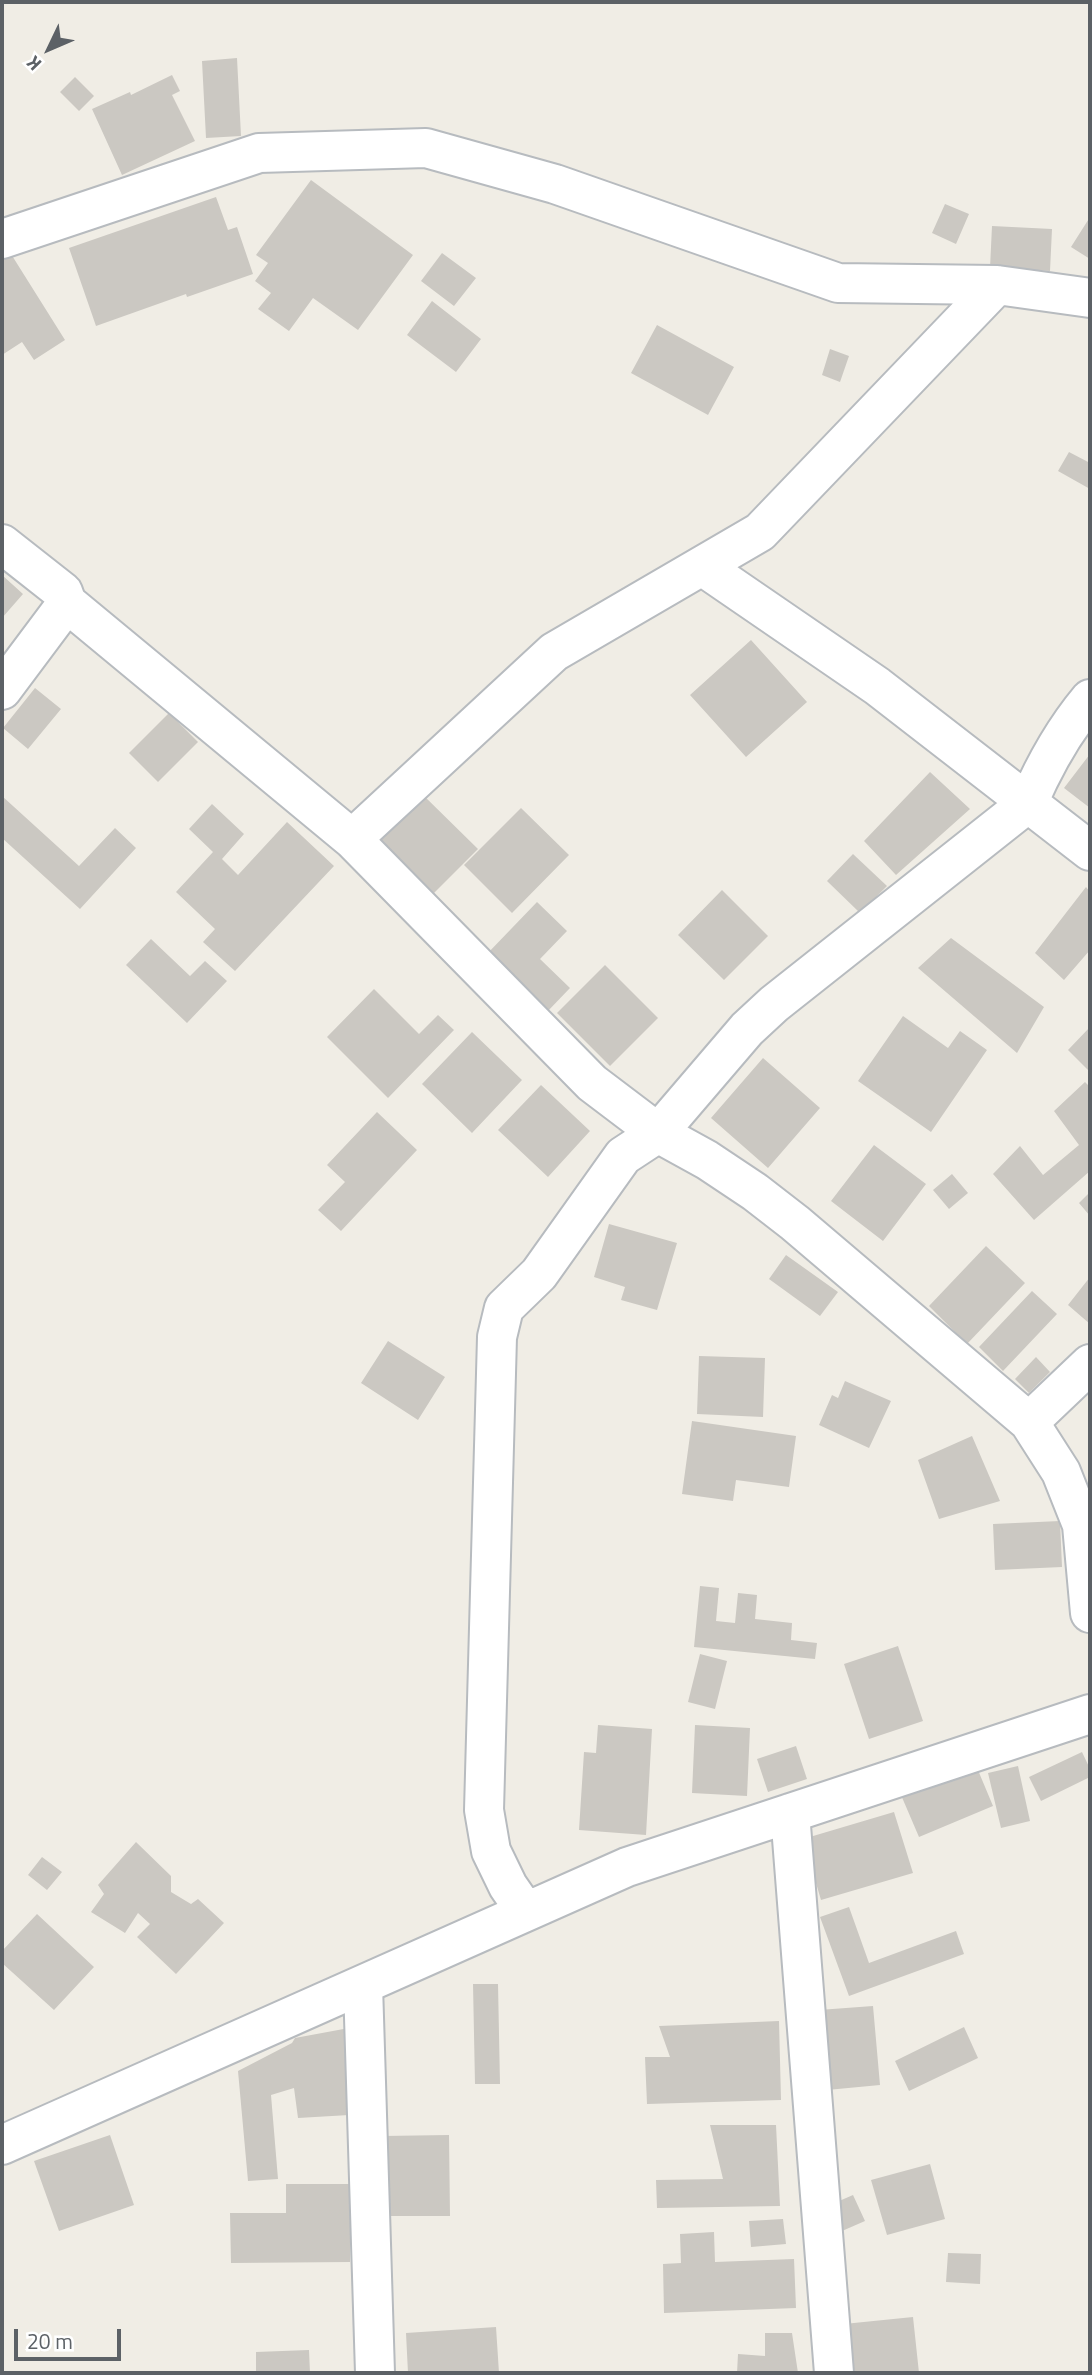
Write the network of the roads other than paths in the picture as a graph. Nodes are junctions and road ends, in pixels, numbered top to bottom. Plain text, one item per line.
1 (2, 239) edge
2 (997, 285) junction
3 (1090, 299) edge
4 (2, 544) edge
5 (702, 566) junction
6 (67, 603) junction
7 (2, 690) edge
8 (1090, 699) edge
9 (1028, 803) junction
10 (352, 839) junction
11 (1090, 851) edge
12 (657, 1133) junction
13 (1090, 1364) edge
14 (1029, 1422) junction
15 (1090, 1613) edge
16 (1090, 1714) edge
17 (790, 1813) junction
18 (526, 1912) junction
19 (363, 1985) junction
20 (2, 2145) edge
21 (375, 2373) edge
22 (834, 2373) edge

1 - 2 street
2 - 3 street
2 - 5 street
4 - 6 street
5 - 9 street
5 - 10 street
6 - 7 street
6 - 10 street
8 - 9 street
9 - 11 street
9 - 12 street
10 - 12 street
12 - 14 street
12 - 18 street
13 - 14 street
14 - 15 street
16 - 17 street
17 - 18 street
17 - 22 street
18 - 19 street
19 - 20 street
19 - 21 street

